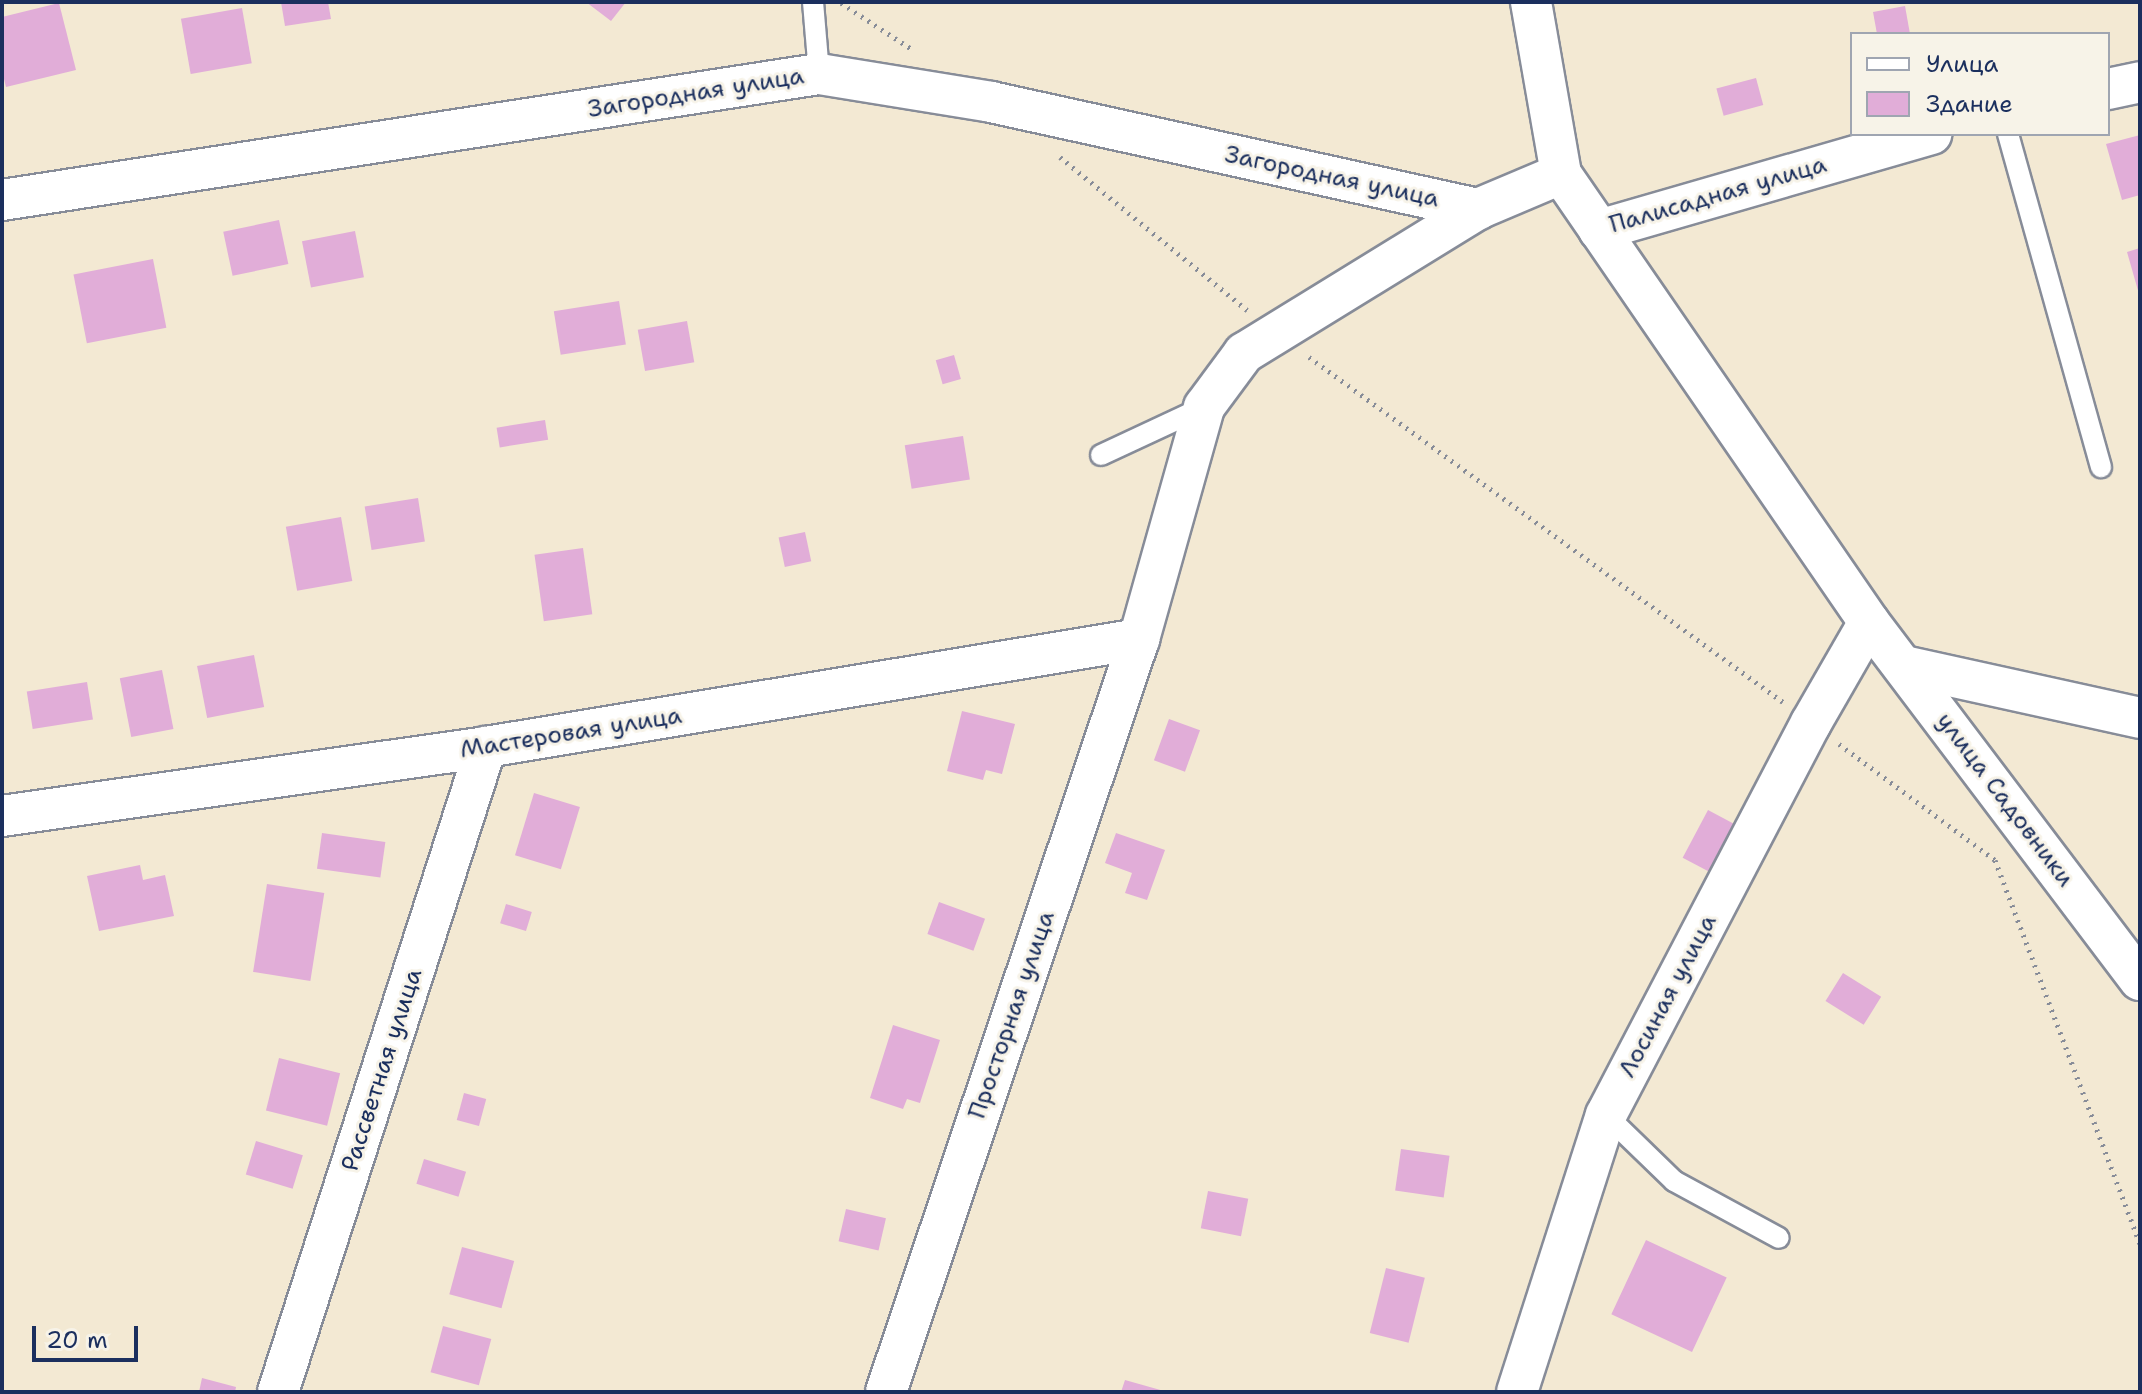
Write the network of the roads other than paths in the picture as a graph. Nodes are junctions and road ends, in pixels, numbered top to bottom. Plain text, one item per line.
1 (813, 2) edge
2 (1531, 2) edge
3 (819, 74) junction
4 (2140, 82) edge
5 (2110, 89) edge
6 (1924, 136) edge
7 (2009, 136) edge
8 (1561, 174) junction
9 (2, 200) edge
10 (1478, 209) junction
11 (1599, 230) junction
12 (1204, 407) junction
13 (1101, 455) dead end
14 (2101, 467) dead end
15 (1869, 622) junction
16 (1139, 639) junction
17 (1904, 666) junction
18 (2140, 718) edge
19 (486, 747) junction
20 (2, 816) edge
21 (2140, 980) edge
22 (1606, 1115) junction
23 (1779, 1238) dead end
24 (278, 1392) edge
25 (886, 1392) edge
26 (1517, 1392) edge

1 - 3 lane
2 - 8 street
3 - 9 street, Загородная улица
3 - 10 street, Загородная улица
4 - 5 street
6 - 11 street, Палисадная улица
7 - 14 lane
8 - 10 street
8 - 11 street, улица Садовники
10 - 12 street
11 - 15 street, улица Садовники
12 - 13 lane
12 - 16 street, Просторная улица
15 - 17 street, улица Садовники
15 - 22 street, Лосиная улица
16 - 19 street, Мастеровая улица
16 - 25 street, Просторная улица
17 - 18 street
17 - 21 street, улица Садовники
19 - 20 street, Мастеровая улица
19 - 24 street, Рассветная улица
22 - 23 lane
22 - 26 street, Лосиная улица

